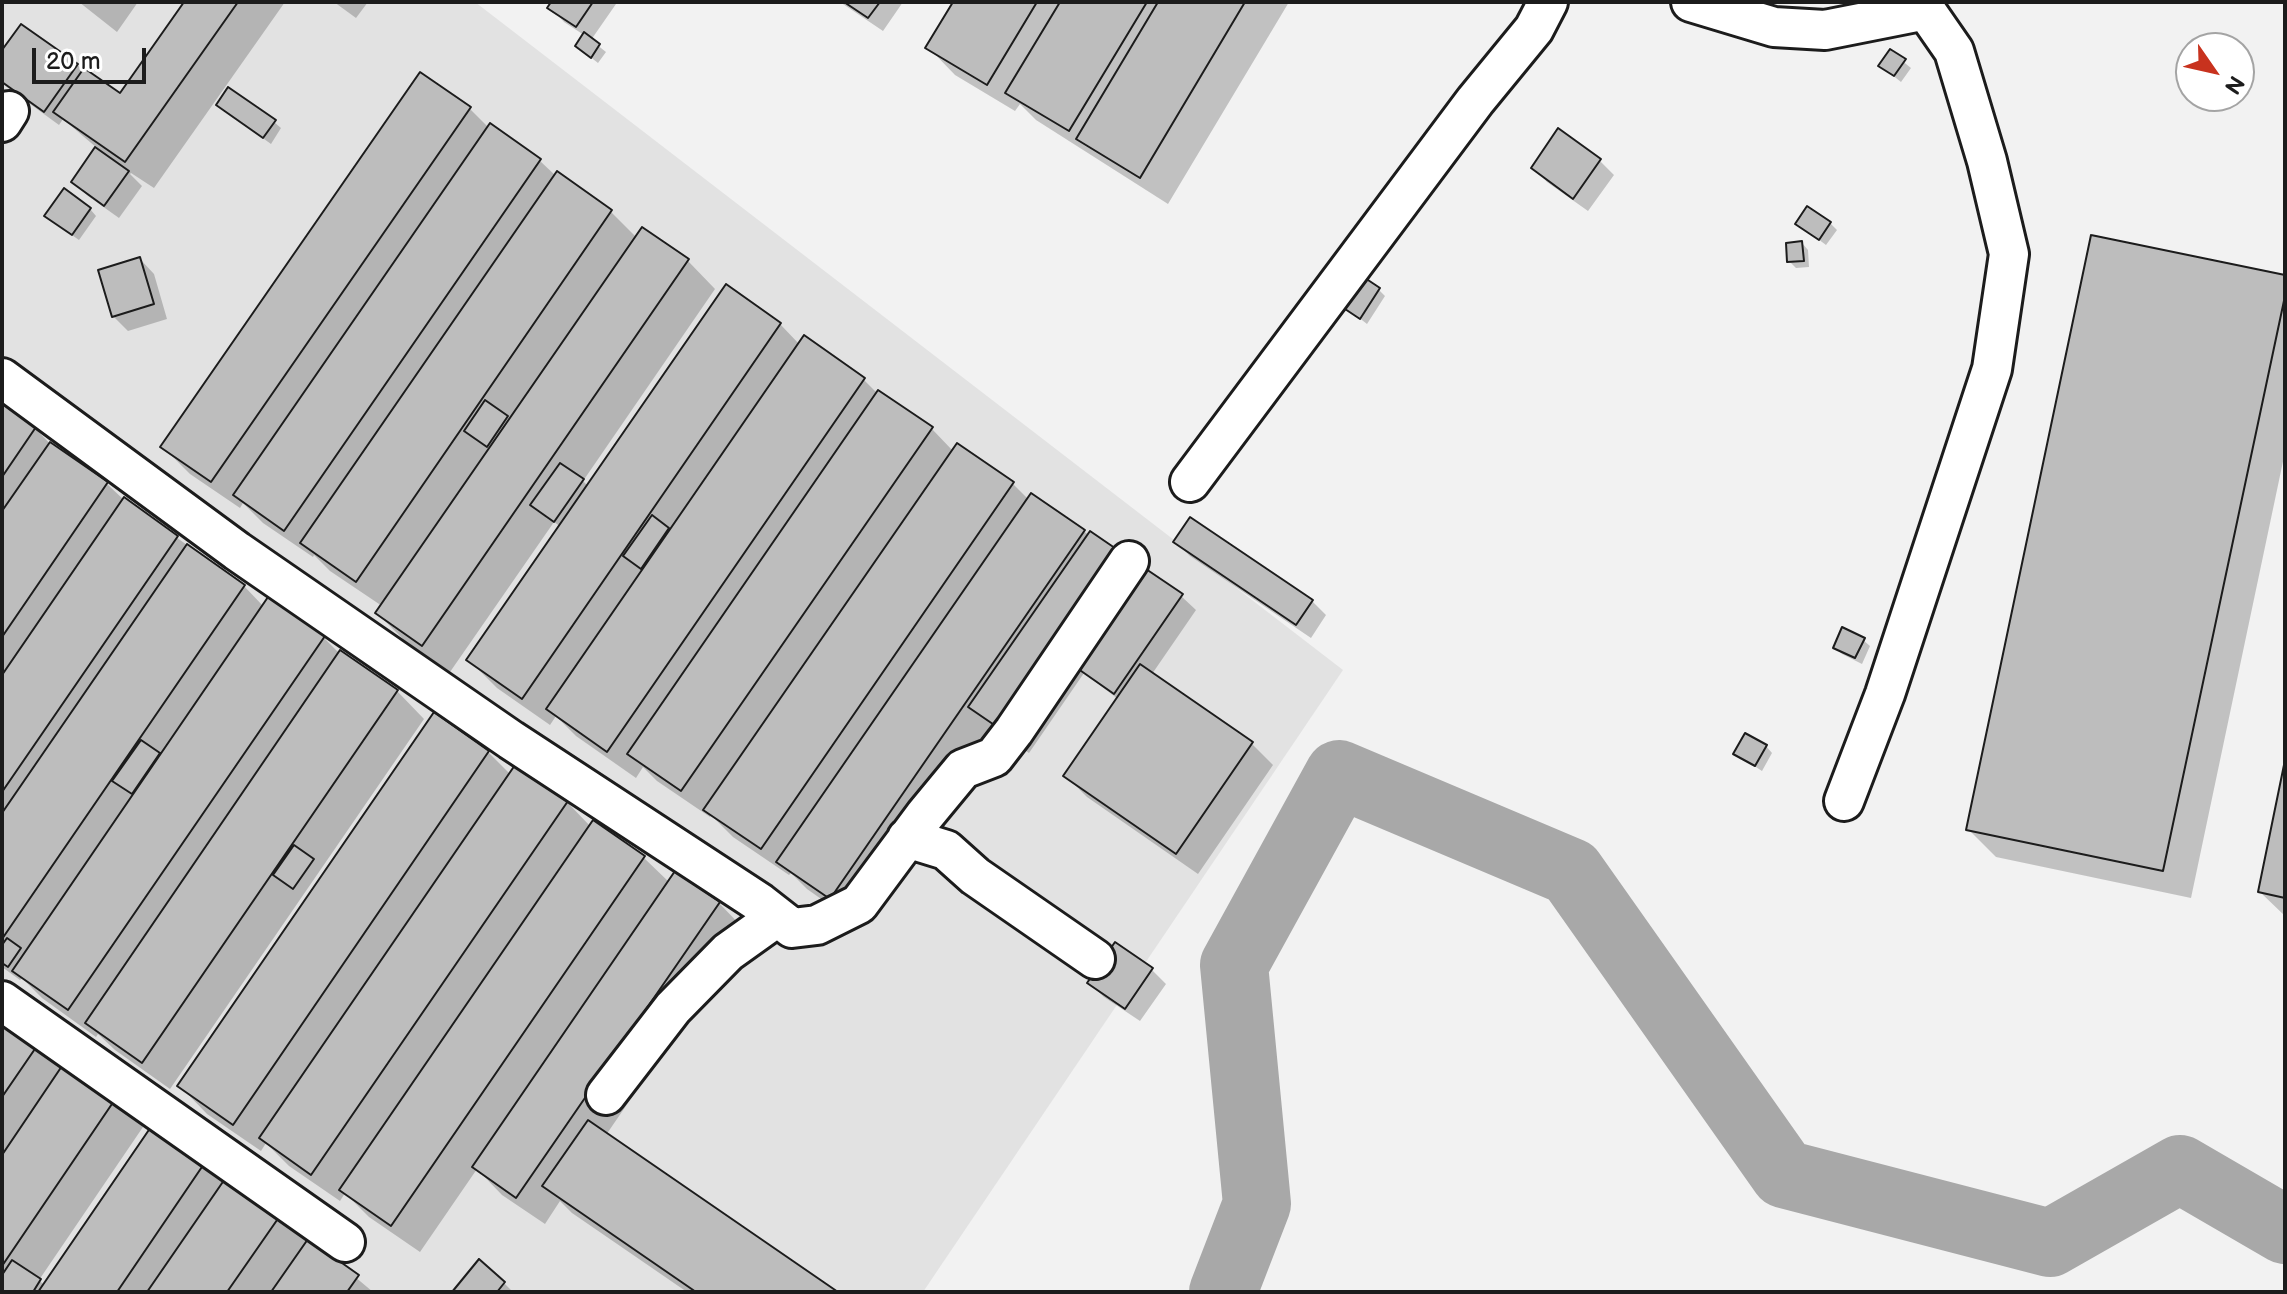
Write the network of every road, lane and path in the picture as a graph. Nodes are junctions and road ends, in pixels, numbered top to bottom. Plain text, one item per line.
1 (1548, 2) edge
2 (1691, 2) edge
3 (1923, 6) edge
4 (2, 378) edge
5 (1190, 482) dead end
6 (1129, 561) dead end
7 (1844, 801) dead end
8 (907, 838) junction
9 (777, 917) junction
10 (1095, 959) dead end
11 (2, 1001) edge
12 (606, 1095) dead end
13 (345, 1242) dead end

1 - 5 lane
2 - 3 lane
3 - 7 lane
4 - 9 lane
6 - 8 lane
8 - 9 lane
8 - 10 lane
9 - 12 lane
11 - 13 lane

